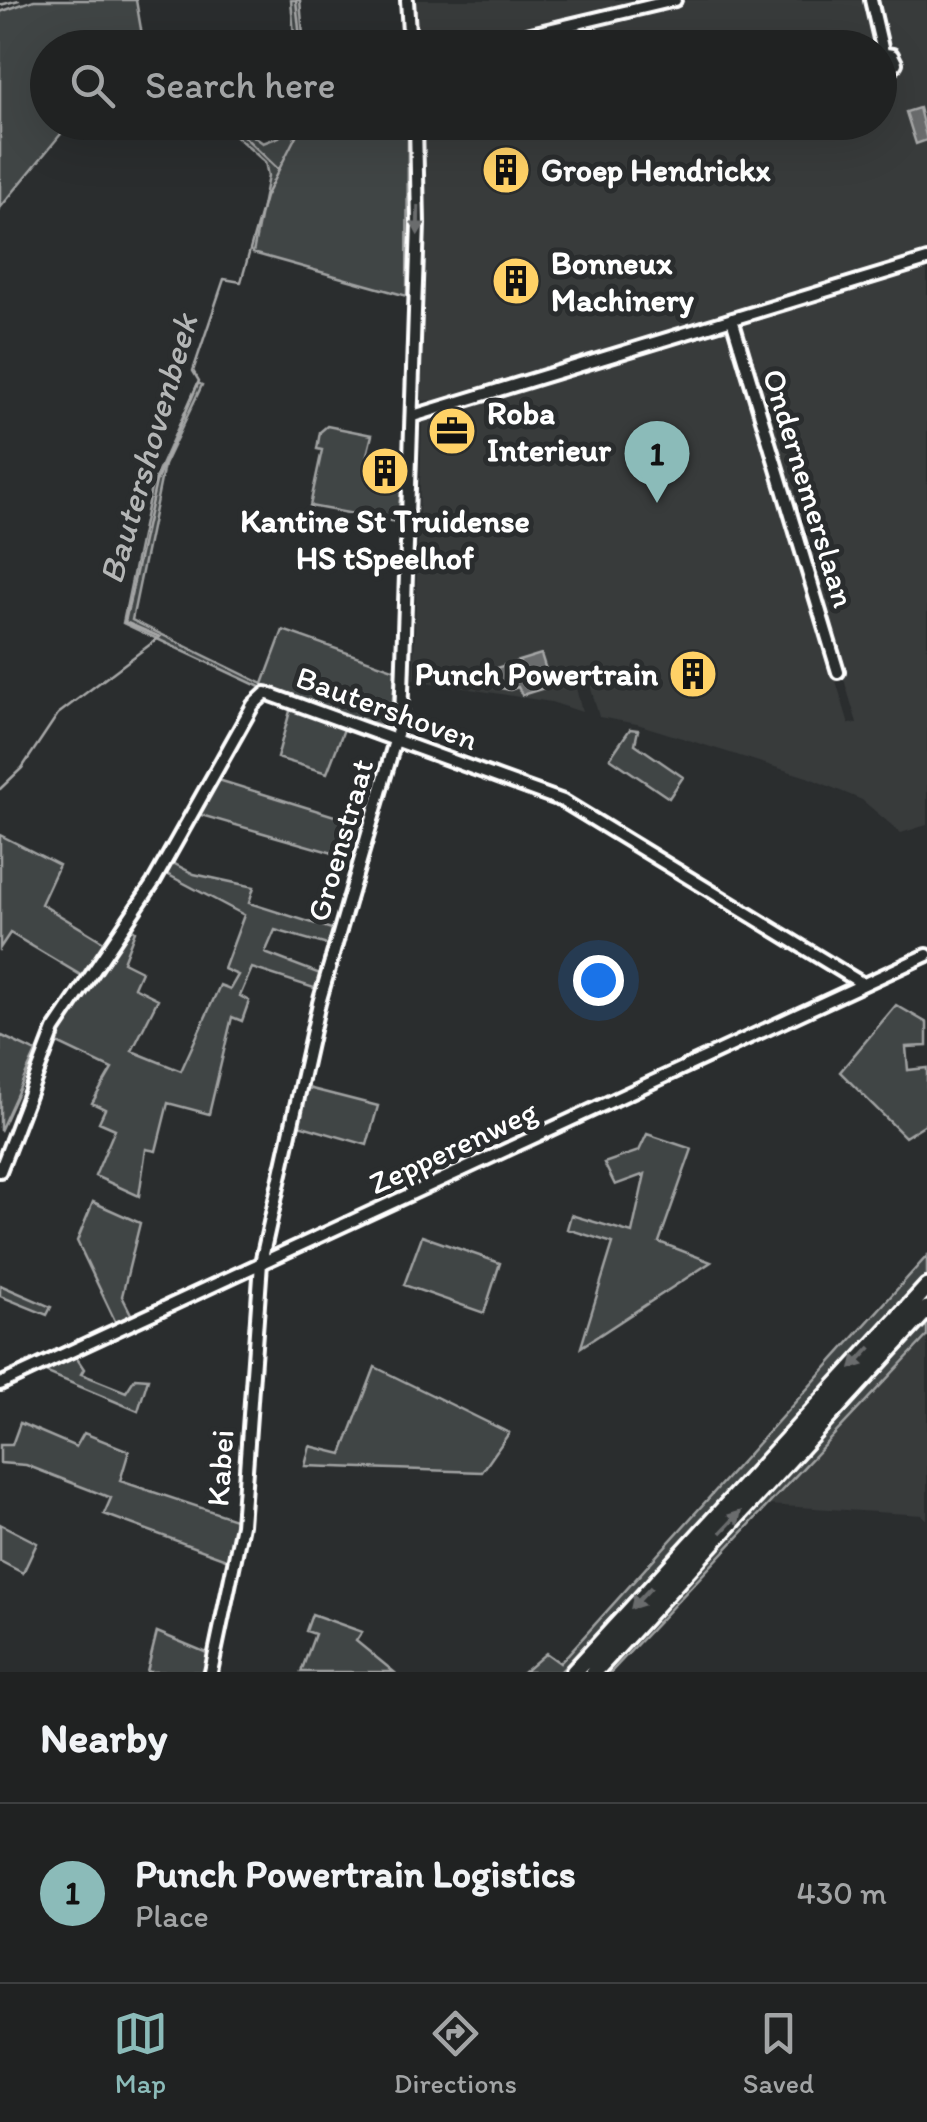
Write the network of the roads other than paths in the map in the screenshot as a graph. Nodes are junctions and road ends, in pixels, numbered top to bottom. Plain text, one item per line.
1 (407, 0) edge
2 (674, 0) edge
3 (871, 0) edge
4 (647, 3) edge
5 (409, 30) edge
6 (542, 30) edge
7 (877, 30) edge
8 (417, 140) edge
9 (927, 260) edge
10 (732, 319) junction
11 (412, 416) junction
12 (838, 672) dead end
13 (396, 738) junction
14 (927, 955) edge
15 (863, 984) junction
16 (0, 1170) edge
17 (260, 1263) junction
18 (927, 1286) edge
19 (927, 1310) edge
20 (0, 1384) edge
21 (210, 1672) edge
22 (574, 1672) edge
23 (594, 1672) edge

1 - 5 street
2 - 4 street
3 - 7 street
4 - 6 street
8 -> 11 street, Groenstraat
9 - 10 street
10 - 11 street
10 - 12 street, Ondernemerslaan
11 - 13 street, Groenstraat
13 - 15 street, Bautershoven
13 - 16 street, Bautershoven
13 - 17 street, Groenstraat
14 - 15 street, Zepperenweg
15 - 17 street, Zepperenweg
17 - 20 street, Zepperenweg
17 - 21 street, Kabei
18 -> 22 highway
23 -> 19 highway

